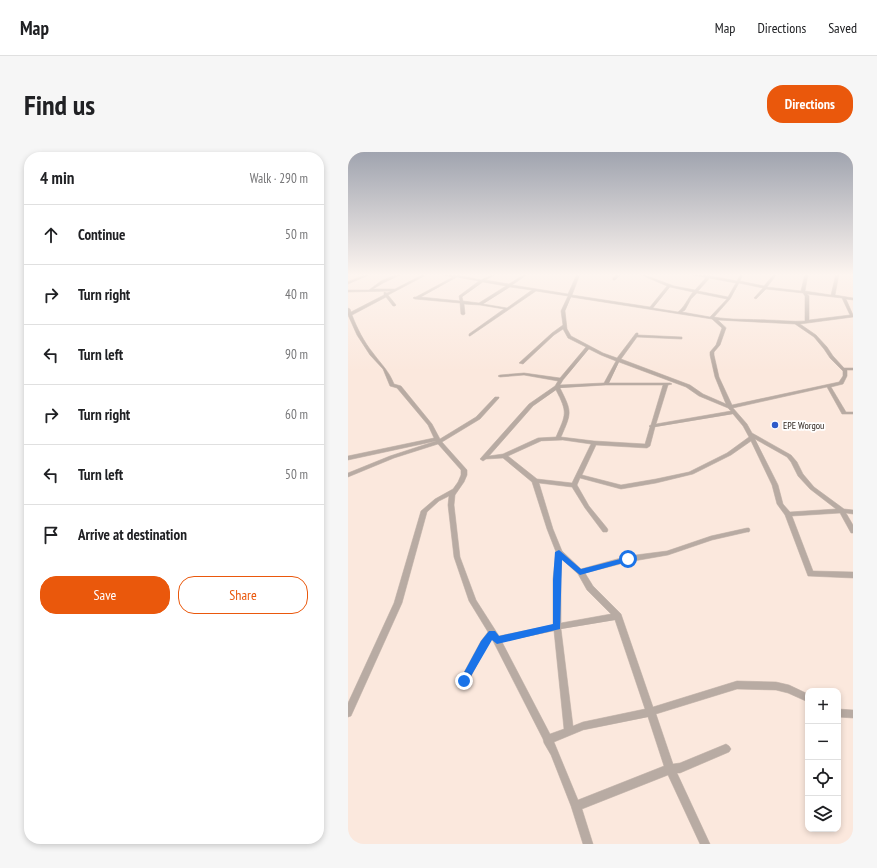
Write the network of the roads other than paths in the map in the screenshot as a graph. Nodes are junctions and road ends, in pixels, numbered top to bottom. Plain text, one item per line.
1 (363, 306) edge
2 (462, 306) edge
3 (493, 306) edge
4 (512, 306) edge
5 (565, 306) edge
6 (638, 306) edge
7 (685, 306) edge
8 (722, 306) edge
9 (807, 306) edge
10 (848, 306) edge
11 (650, 308) joint
12 (508, 309) junction
13 (349, 312) edge
14 (679, 313) junction
15 (463, 314) dead end
16 (853, 316) edge
17 (712, 318) junction
18 (807, 322) junction
19 (796, 323) junction
20 (564, 326) junction
21 (470, 335) dead end
22 (681, 338) dead end
23 (588, 347) junction
24 (618, 360) junction
25 (521, 363) dead end
26 (842, 369) junction
27 (853, 369) edge
28 (500, 376) dead end
29 (561, 380) junction
30 (606, 384) junction
31 (666, 384) junction
32 (681, 384) junction
33 (828, 386) junction
34 (557, 387) junction
35 (497, 398) dead end
36 (730, 407) junction
37 (734, 412) junction
38 (853, 413) edge
39 (652, 426) junction
40 (751, 435) junction
41 (558, 438) junction
42 (438, 440) junction
43 (594, 443) junction
44 (504, 456) junction
45 (348, 458) edge
46 (348, 475) edge
47 (578, 476) junction
48 (535, 481) junction
49 (574, 485) junction
50 (455, 490) junction
51 (842, 511) junction
52 (853, 512) edge
53 (788, 514) junction
54 (605, 530) dead end
55 (747, 530) dead end
56 (853, 531) edge
57 (559, 552) junction
58 (580, 572) junction
59 (853, 575) edge
60 (618, 616) junction
61 (557, 627) junction
62 (494, 637) junction
63 (464, 681) dead end
64 (805, 697) edge
65 (650, 712) junction
66 (348, 713) edge
67 (841, 713) edge
68 (853, 714) edge
69 (569, 731) junction
70 (547, 740) junction
71 (726, 749) dead end
72 (670, 769) junction
73 (576, 806) junction
74 (588, 844) edge
75 (705, 844) edge

1 - 13 street
2 - 15 street
3 - 12 street
4 - 12 street
5 - 20 street
6 - 11 street
7 - 14 street
8 - 17 street
9 - 18 street
10 - 16 street
11 - 14 street
12 - 21 street
13 - 42 street
14 - 17 street
16 - 18 street
17 - 19 street
17 - 36 street
18 - 19 street
19 - 26 street
20 - 23 street
20 - 25 street
22 - 24 street
23 - 24 street
23 - 29 street
24 - 30 street
24 - 32 street
26 - 27 street
26 - 33 street
28 - 29 street
29 - 34 street
30 - 31 street
30 - 34 street
31 - 32 street
31 - 39 street
32 - 36 street
33 - 36 street
33 - 38 street
34 - 41 street
34 - 44 street
35 - 42 street
36 - 37 street
37 - 39 street
37 - 40 street
39 - 43 street
40 - 47 street
40 - 51 street
40 - 53 street
41 - 43 street
41 - 44 street
42 - 45 street
42 - 46 street
42 - 50 street
43 - 47 street
44 - 48 street
47 - 49 street
48 - 49 street
48 - 57 street
49 - 54 street
50 - 62 street
50 - 66 street
51 - 52 street
51 - 53 street
51 - 56 street
53 - 59 street
55 - 58 street
57 - 58 street
57 - 61 street
58 - 60 street
60 - 61 street
60 - 65 street
61 - 62 street
61 - 69 street
62 - 63 street
62 - 70 street
64 - 65 street
65 - 69 street
65 - 72 street
67 - 68 street
69 - 70 street
70 - 73 street
71 - 72 street
72 - 73 street
72 - 75 street
73 - 74 street

